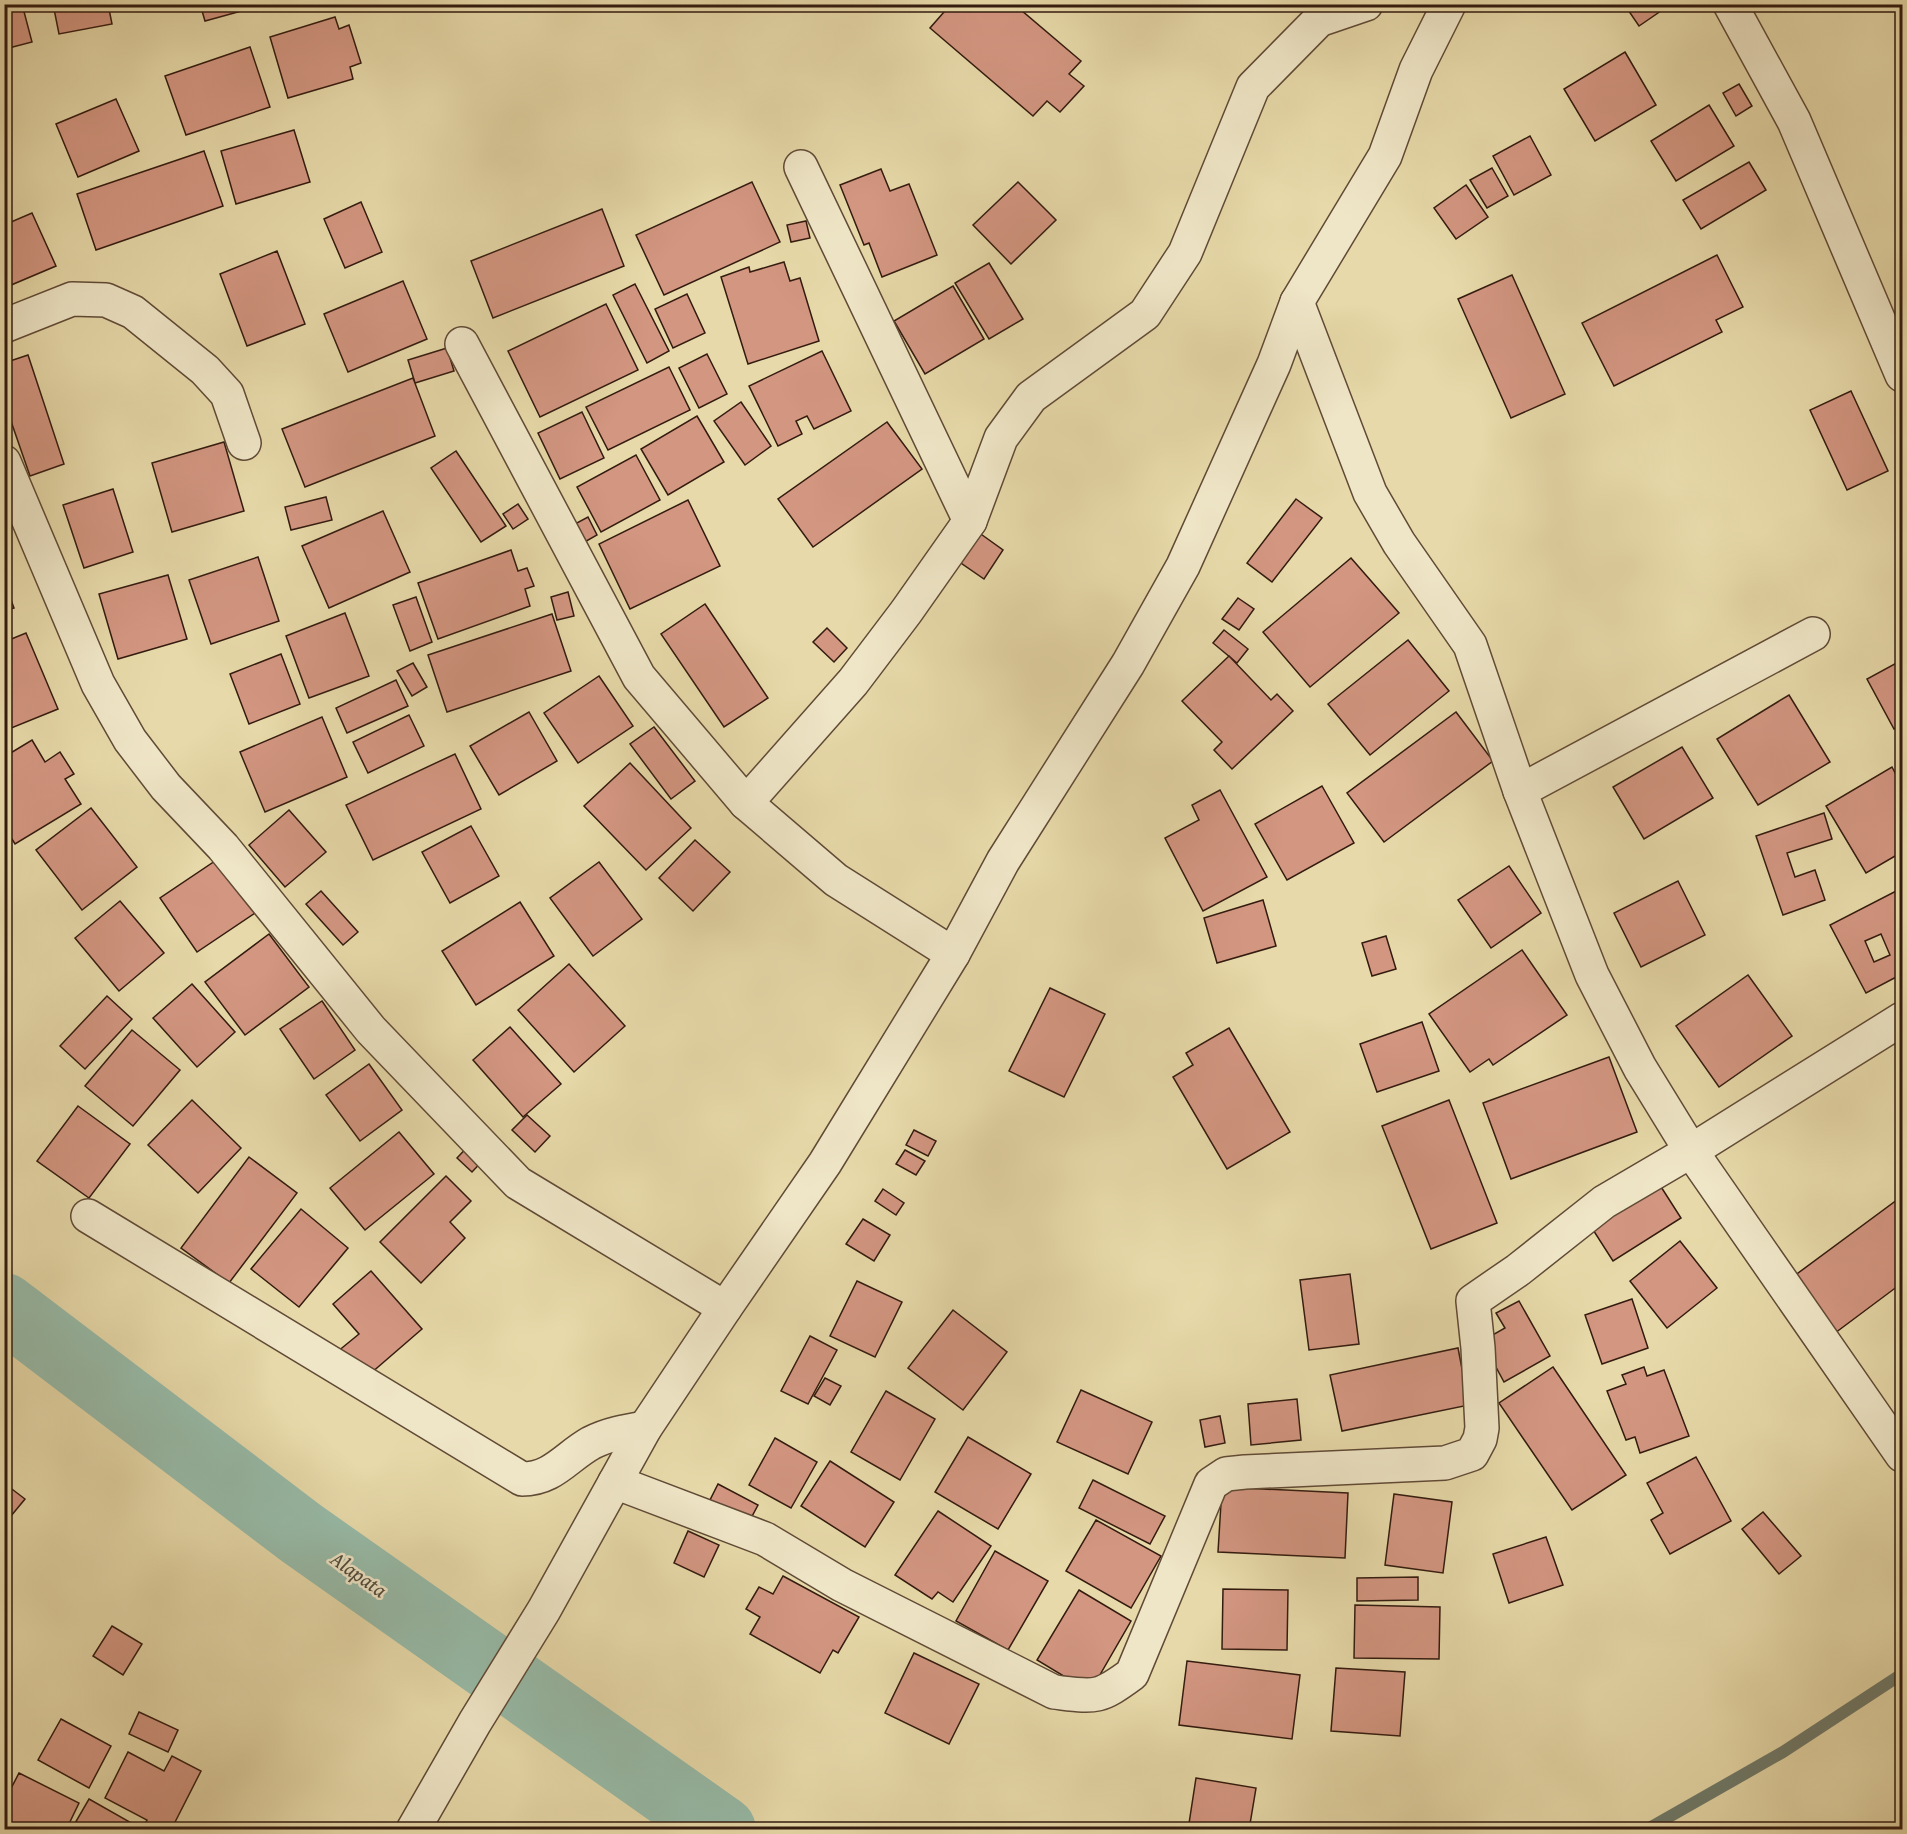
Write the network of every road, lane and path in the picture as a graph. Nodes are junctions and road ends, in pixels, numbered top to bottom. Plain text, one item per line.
1 (1366, 4) edge
2 (1449, 4) edge
3 (1730, 4) edge
4 (801, 167) dead end
5 (1297, 302) junction
6 (4, 327) edge
7 (462, 344) dead end
8 (1902, 375) edge
9 (244, 443) dead end
10 (4, 462) edge
11 (970, 521) junction
12 (1813, 634) dead end
13 (1520, 791) junction
14 (746, 804) junction
15 (954, 954) junction
16 (1902, 1019) edge
17 (1691, 1151) junction
18 (88, 1216) dead end
19 (725, 1308) junction
20 (645, 1428) junction
21 (1902, 1455) edge
22 (615, 1482) junction
23 (413, 1830) edge

1 - 11 street
2 - 5 street
3 - 8 street
4 - 11 street
5 - 13 street
5 - 15 street
6 - 9 street
7 - 14 street
10 - 19 street
11 - 14 street
12 - 13 street
13 - 17 street
14 - 15 street
15 - 19 street
16 - 17 street
17 - 21 street
17 - 22 street
18 - 20 street
19 - 20 street
20 - 22 street
22 - 23 street

